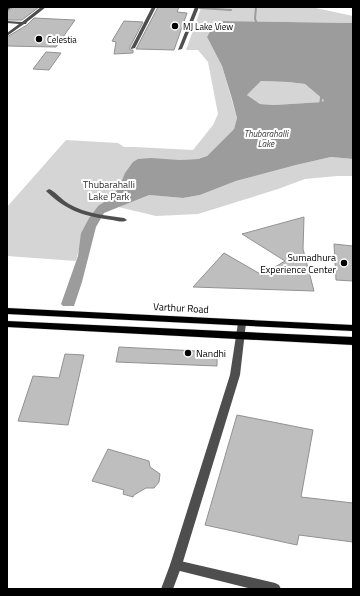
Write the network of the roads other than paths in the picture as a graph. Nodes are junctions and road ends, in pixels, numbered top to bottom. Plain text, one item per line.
1 (10, 7) edge
2 (44, 7) edge
3 (154, 7) edge
4 (197, 7) edge
5 (7, 10) edge
6 (7, 22) edge
7 (25, 23) junction
8 (7, 35) edge
9 (133, 48) dead end
10 (180, 49) dead end
11 (49, 190) dead end
12 (124, 220) dead end
13 (7, 311) edge
14 (242, 323) junction
15 (7, 324) edge
16 (353, 328) edge
17 (241, 336) junction
18 (353, 341) edge
19 (176, 565) junction
20 (167, 589) edge
21 (276, 589) edge

1 - 5 street
2 - 7 street
3 - 9 street
4 - 10 street
6 - 7 street
7 - 8 street
11 - 12 street
13 - 14 main road, Varthur Road
14 - 16 main road, Varthur Road
14 - 17 street
15 - 17 main road
17 - 18 main road
17 - 19 street
19 - 20 street
19 - 21 street

